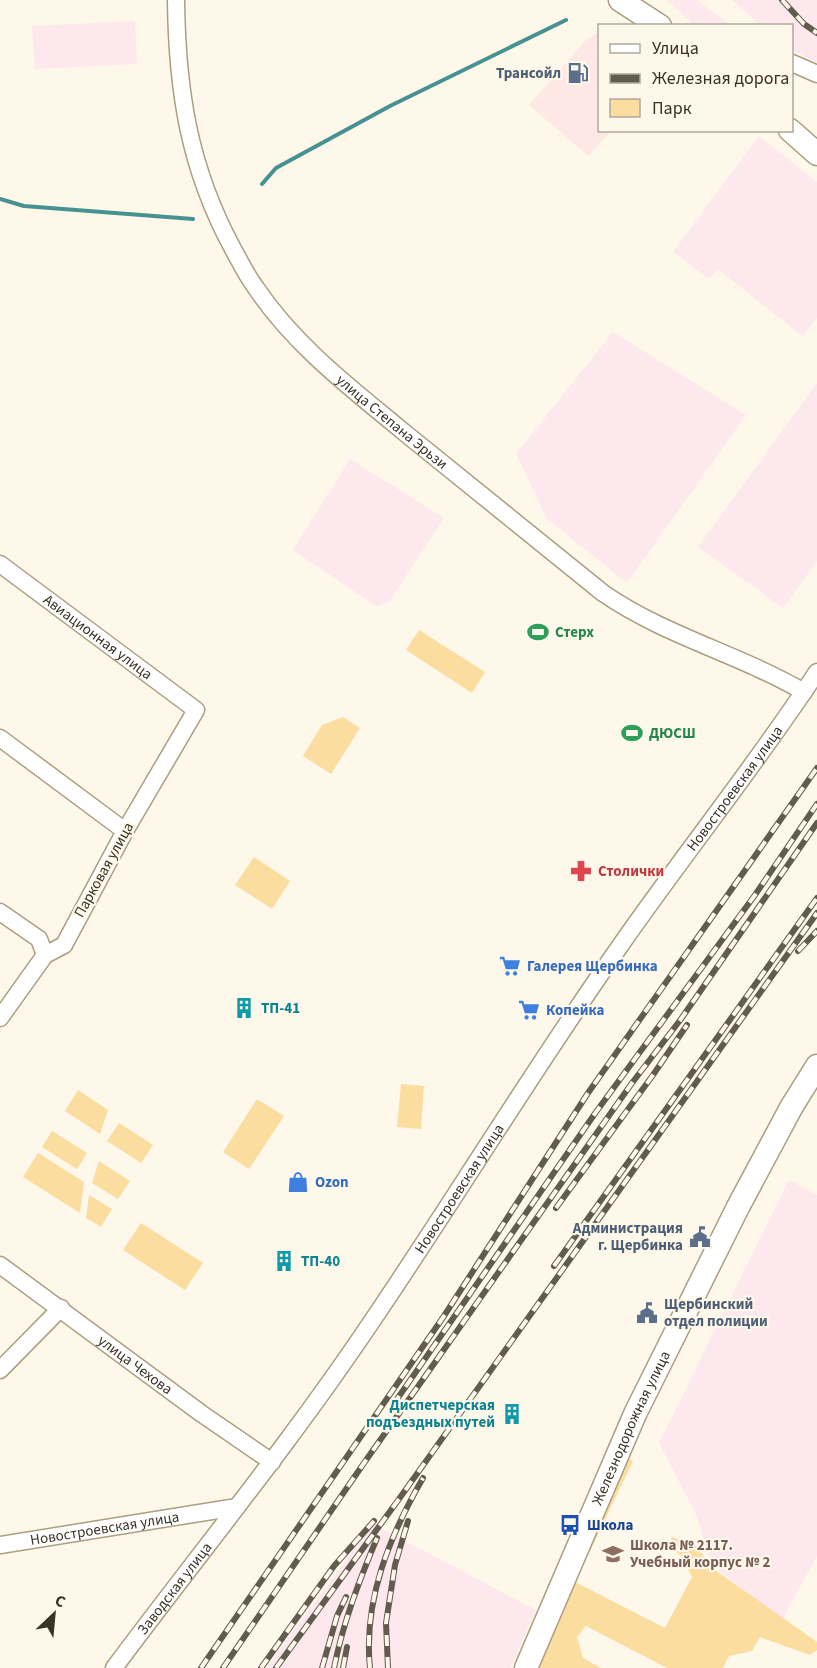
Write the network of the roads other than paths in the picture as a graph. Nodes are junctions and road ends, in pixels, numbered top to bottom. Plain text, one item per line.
1 (176, 0) edge
2 (620, 0) edge
3 (633, 0) edge
4 (655, 22) edge
5 (793, 63) edge
6 (817, 74) edge
7 (792, 132) edge
8 (817, 154) edge
9 (0, 564) edge
10 (817, 672) edge
11 (804, 692) junction
12 (195, 710) joint
13 (0, 738) edge
14 (125, 831) junction
15 (0, 912) edge
16 (45, 955) junction
17 (0, 1018) edge
18 (817, 1066) edge
19 (0, 1265) edge
20 (61, 1308) junction
21 (0, 1370) edge
22 (272, 1462) junction
23 (237, 1507) junction
24 (0, 1545) edge
25 (114, 1668) edge
26 (526, 1668) edge

1 - 11 street, улица Степана Эрьзи
2 - 4 main road
3 - 4 main road
5 - 6 street
7 - 8 main road
9 - 12 street, Авиационная улица
10 - 11 street, Новостроевская улица
11 - 22 street, Новостроевская улица
12 - 14 street, Парковая улица
13 - 14 street
14 - 16 street, Парковая улица
15 - 16 street
16 - 17 street, Парковая улица
18 - 26 main road, Железнодорожная улица
19 - 20 street, улица Чехова
20 - 21 street
20 - 22 street, улица Чехова
22 - 23 street, Новостроевская улица
23 - 24 street, Новостроевская улица
23 - 25 street, Заводская улица

